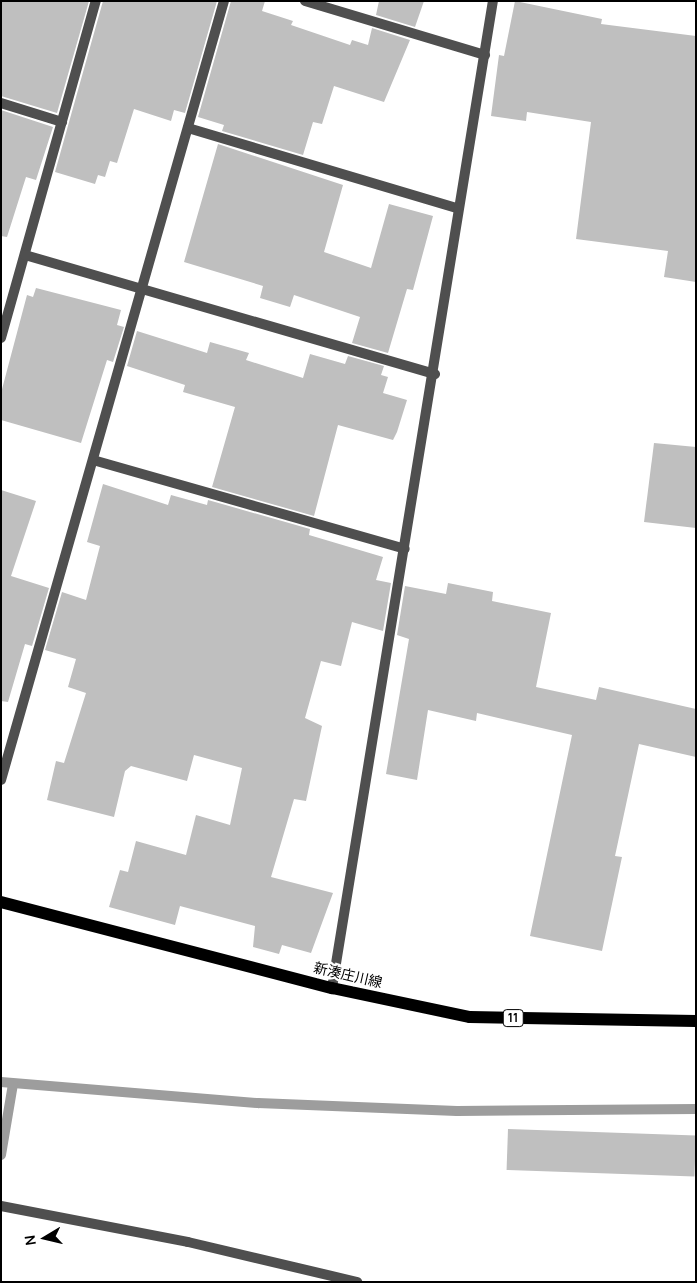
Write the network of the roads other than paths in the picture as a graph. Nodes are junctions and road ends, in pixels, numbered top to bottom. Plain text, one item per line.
1 (96, 1) edge
2 (224, 1) edge
3 (305, 1) edge
4 (493, 1) edge
5 (485, 55) junction
6 (1, 103) edge
7 (62, 122) junction
8 (188, 128) junction
9 (457, 208) junction
10 (25, 255) junction
11 (143, 290) junction
12 (1, 338) edge
13 (435, 374) junction
14 (93, 460) junction
15 (405, 549) junction
16 (1, 780) edge
17 (1, 902) edge
18 (332, 988) junction
19 (696, 1021) edge
20 (1, 1206) edge
21 (357, 1282) edge

1 - 7 street
2 - 8 street
3 - 5 street
4 - 5 street
5 - 9 street
6 - 7 street
7 - 10 street
8 - 9 street
8 - 11 street
9 - 13 street
10 - 11 street
10 - 12 street
11 - 13 street
11 - 14 street
13 - 15 street
14 - 15 street
14 - 16 street
15 - 18 street
17 - 18 main road, 新湊庄川線 / 11
18 - 19 main road, 新湊庄川線 / 11
20 - 21 street

